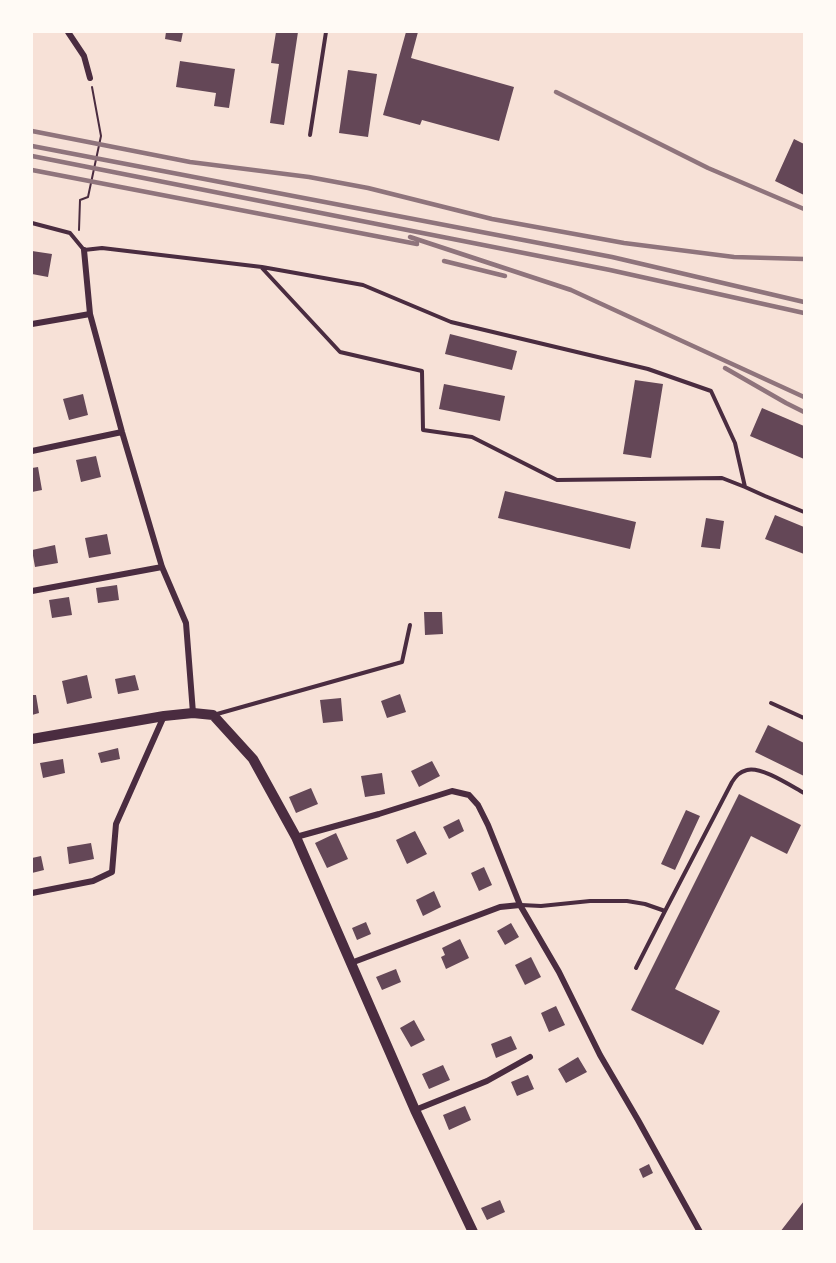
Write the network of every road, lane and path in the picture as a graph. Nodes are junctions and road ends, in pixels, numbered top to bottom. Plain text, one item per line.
1 (68, 32) edge
2 (327, 32) edge
3 (90, 78) joint
4 (309, 135) dead end
5 (32, 223) edge
6 (84, 250) junction
7 (261, 267) junction
8 (90, 314) junction
9 (32, 324) edge
10 (122, 432) junction
11 (32, 451) edge
12 (745, 487) junction
13 (804, 512) edge
14 (162, 567) junction
15 (32, 591) edge
16 (410, 625) dead end
17 (771, 703) dead end
18 (193, 713) junction
19 (164, 716) junction
20 (213, 716) junction
21 (804, 718) edge
22 (32, 739) edge
23 (804, 793) edge
24 (296, 837) junction
25 (32, 893) edge
26 (520, 904) junction
27 (665, 911) junction
28 (351, 963) junction
29 (636, 968) dead end
30 (530, 1057) dead end
31 (415, 1110) junction
32 (473, 1232) edge
33 (700, 1232) edge

1 - 3 street
2 - 4 lane
3 - 6 path
5 - 6 lane
6 - 7 lane
6 - 8 street
7 - 12 lane
7 - 12 lane
8 - 9 street
8 - 10 street
10 - 11 street
10 - 14 street
12 - 13 lane
14 - 15 street
14 - 18 street
16 - 20 lane
17 - 21 lane
18 - 19 main road
18 - 20 main road
19 - 22 main road
19 - 25 street
20 - 24 main road
23 - 27 lane
24 - 26 street
24 - 28 main road
26 - 27 lane
26 - 28 street
26 - 33 street
27 - 29 lane
28 - 31 main road
30 - 31 street
31 - 32 main road

